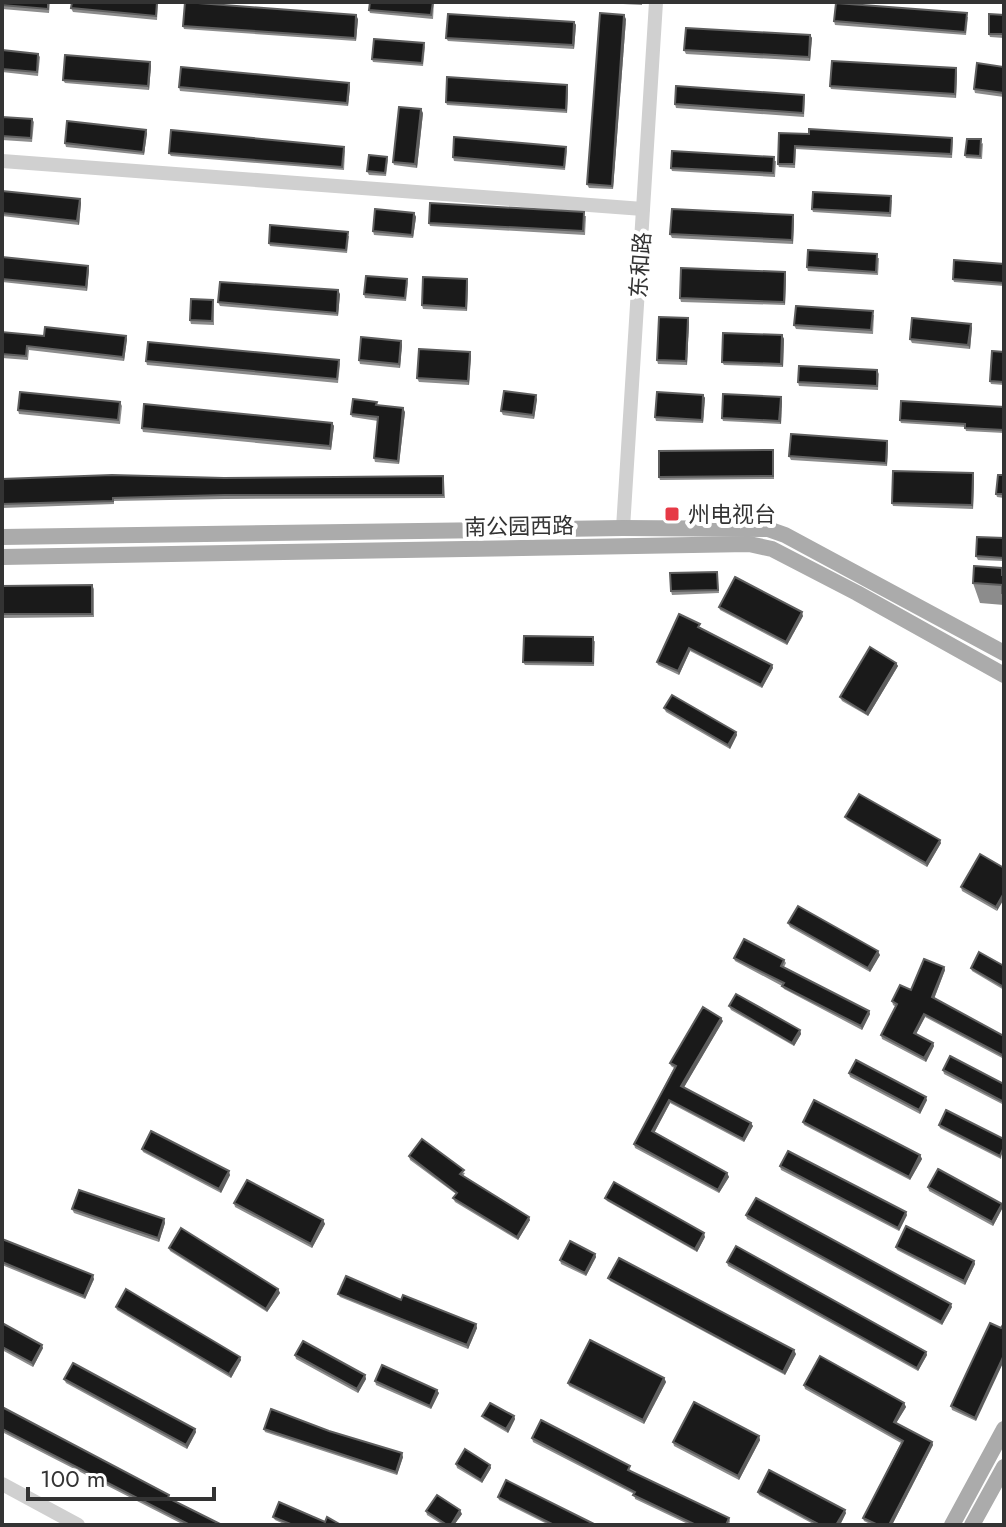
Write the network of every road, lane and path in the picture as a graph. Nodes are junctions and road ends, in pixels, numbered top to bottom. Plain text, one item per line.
1 (656, 2) edge
2 (2, 161) edge
3 (643, 209) junction
4 (623, 528) junction
5 (2, 537) edge
6 (2, 557) edge
7 (1004, 653) edge
8 (1004, 675) edge
9 (1004, 1429) edge
10 (1004, 1467) edge
11 (2, 1484) edge
12 (78, 1525) edge
13 (952, 1525) edge
14 (972, 1525) edge

1 - 3 street, 东和路
2 - 3 street
3 - 4 street, 东和路
4 - 5 main road, 南公园西路
4 - 7 main road, 南公园西路
6 - 8 main road, 南公园西路
9 - 13 main road
10 - 14 main road
11 - 12 street

